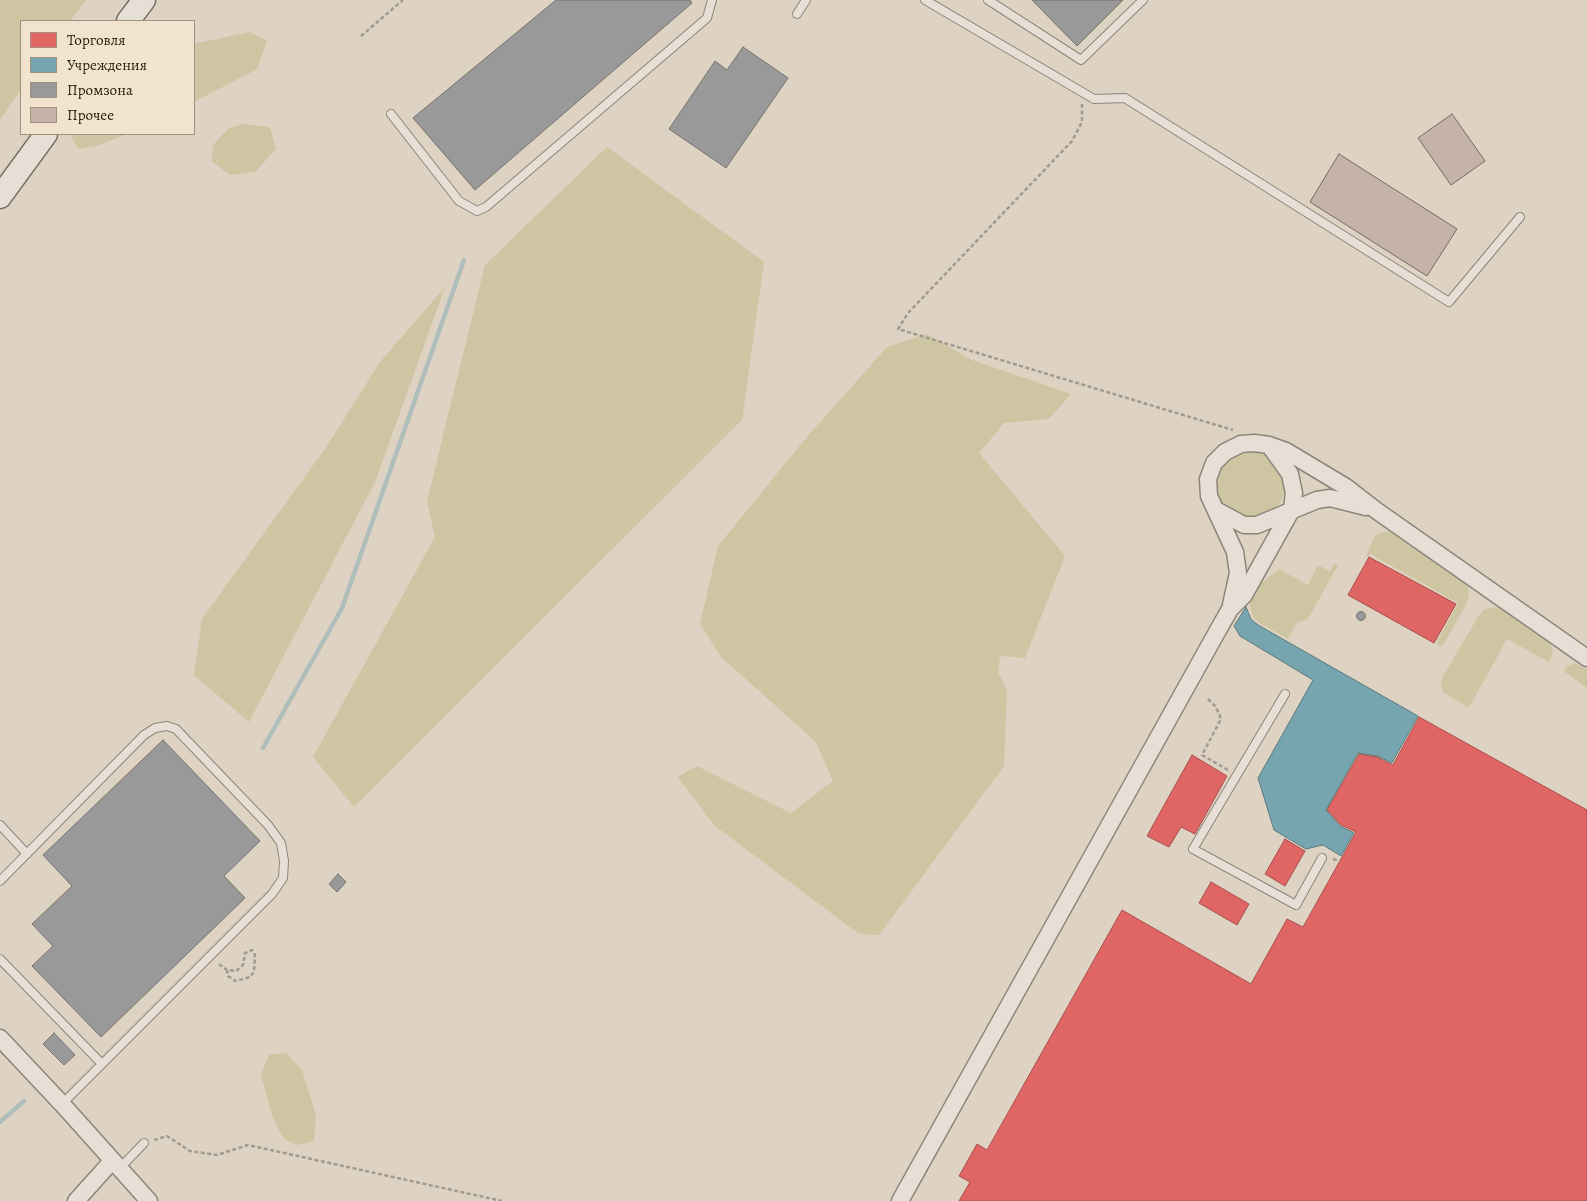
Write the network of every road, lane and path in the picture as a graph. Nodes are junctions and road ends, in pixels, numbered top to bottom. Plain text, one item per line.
1 (144, 0) edge
2 (403, 0) edge
3 (712, 0) edge
4 (806, 0) edge
5 (925, 0) edge
6 (988, 0) edge
7 (1142, 0) edge
8 (797, 14) dead end
9 (129, 20) edge
10 (361, 36) dead end
11 (1082, 93) junction
12 (391, 114) dead end
13 (45, 135) edge
14 (0, 196) edge
15 (1520, 217) dead end
16 (1261, 444) junction
17 (1292, 509) junction
18 (1216, 510) junction
19 (1377, 511) junction
20 (1230, 610) junction
21 (1587, 658) edge
22 (1285, 694) dead end
23 (1208, 699) dead end
24 (1236, 775) junction
25 (0, 825) edge
26 (27, 854) junction
27 (1322, 858) dead end
28 (0, 882) edge
29 (210, 956) junction
30 (0, 959) edge
31 (227, 970) junction
32 (0, 1038) edge
33 (102, 1064) junction
34 (62, 1104) junction
35 (144, 1143) joint
36 (116, 1165) junction
37 (76, 1201) edge
38 (149, 1201) edge
39 (502, 1201) edge
40 (900, 1201) edge

1 - 9 main road
2 - 10 path
3 - 12 lane
4 - 8 lane
5 - 11 lane
6 - 7 lane
11 - 15 lane
11 - 16 path
13 - 14 main road
16 - 17 street
16 - 18 street
16 - 19 street
17 - 18 street
17 - 19 street
17 - 20 street
18 - 20 street
19 - 21 street
20 - 40 street
22 - 24 lane
23 - 24 path
24 - 27 lane
25 - 26 lane
26 - 28 lane
26 - 29 lane
29 - 31 path
29 - 33 lane
30 - 33 lane
31 - 31 path
32 - 34 street
33 - 34 lane
34 - 36 street
35 - 36 lane
35 - 39 path
36 - 37 street
36 - 38 street

